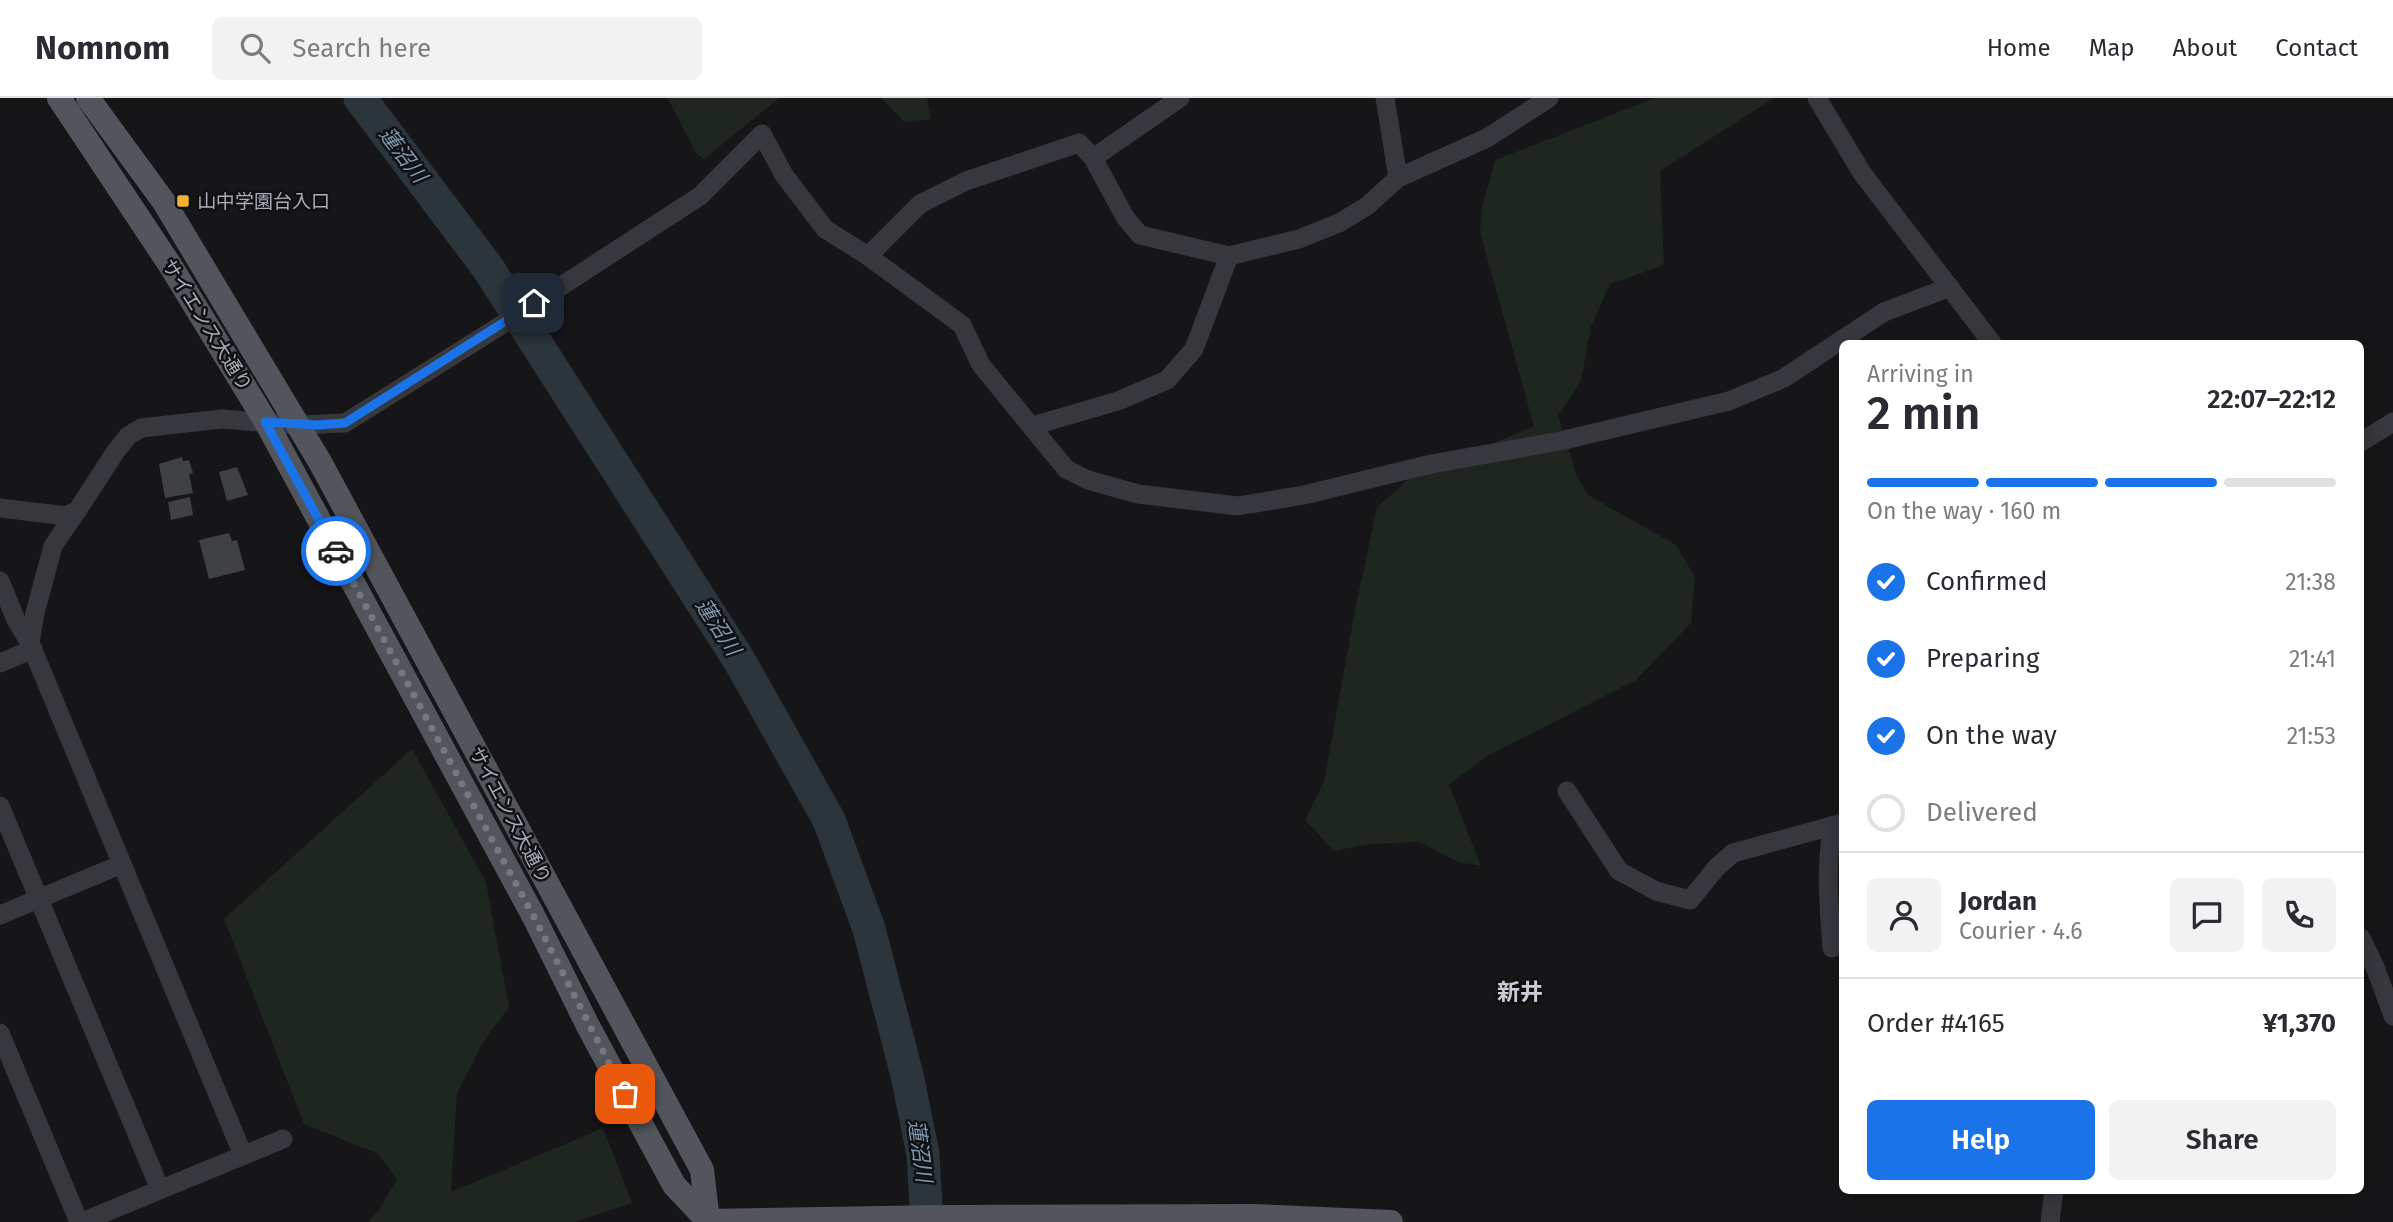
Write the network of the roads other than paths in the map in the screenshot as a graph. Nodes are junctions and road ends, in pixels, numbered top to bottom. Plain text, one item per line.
1 (59, 98) edge
2 (88, 98) edge
3 (1180, 98) edge
4 (1385, 98) edge
5 (1549, 98) edge
6 (1817, 98) edge
7 (1093, 158) junction
8 (1398, 178) junction
9 (868, 256) junction
10 (1229, 256) junction
11 (1950, 287) junction
12 (1842, 340) edge
13 (1990, 340) edge
14 (1839, 342) edge
15 (265, 422) junction
16 (2393, 422) edge
17 (299, 425) junction
18 (1032, 426) junction
19 (2364, 440) edge
20 (0, 508) edge
21 (77, 511) junction
22 (0, 580) edge
23 (32, 646) junction
24 (0, 663) edge
25 (1567, 791) dead end
26 (0, 806) edge
27 (1838, 824) edge
28 (122, 864) junction
29 (39, 899) junction
30 (0, 915) edge
31 (2364, 944) edge
32 (1832, 948) dead end
33 (2393, 1016) edge
34 (0, 1033) edge
35 (284, 1139) dead end
36 (243, 1155) junction
37 (160, 1189) junction
38 (2054, 1194) edge
39 (1303, 1219) edge
40 (80, 1222) edge
41 (706, 1222) edge
42 (1391, 1222) edge
43 (2050, 1222) edge

1 - 15 main road, サイエンス大通り
2 - 17 main road, サイエンス大通り
3 - 7 street
4 - 8 street
5 - 8 street
6 - 11 street
7 - 9 street
7 - 10 street
8 - 10 street
9 - 17 street
9 - 18 street
10 - 18 street
11 - 12 street
11 - 13 street
14 - 18 street
15 - 17 street
15 - 21 street
15 - 41 main road, サイエンス大通り
16 - 19 street
17 - 41 main road, サイエンス大通り
20 - 21 street
21 - 23 street
22 - 23 street
23 - 24 street
23 - 28 street
25 - 27 street
26 - 29 street
27 - 32 street
28 - 29 street
28 - 36 street
29 - 30 street
29 - 37 street
31 - 33 street
34 - 40 street
35 - 36 street
36 - 37 street
37 - 40 street
38 - 43 street
39 - 41 main road
39 - 42 main road

